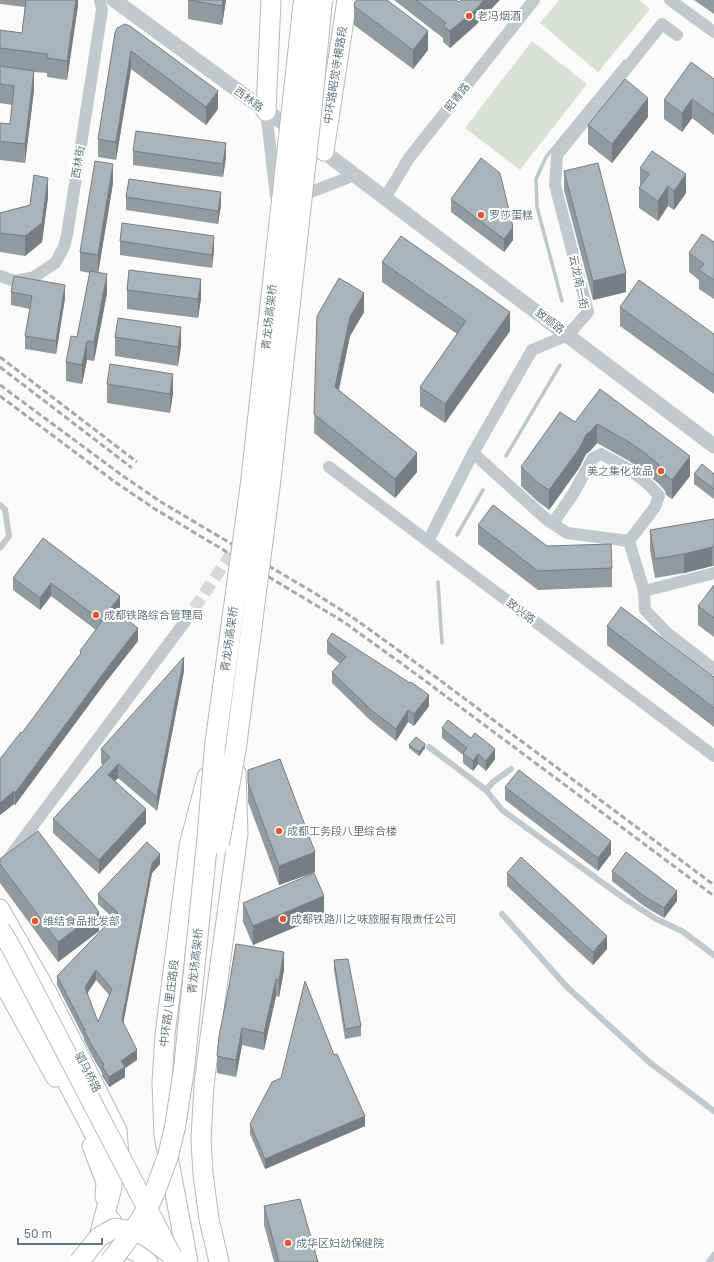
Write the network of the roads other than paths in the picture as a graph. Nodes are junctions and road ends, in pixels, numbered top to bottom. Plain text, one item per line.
1 (100, 0) edge
2 (114, 0) edge
3 (271, 0) edge
4 (304, 0) edge
5 (322, 0) edge
6 (347, 0) edge
7 (534, 0) edge
8 (670, 0) edge
9 (714, 32) edge
10 (677, 35) dead end
11 (266, 111) junction
12 (324, 151) junction
13 (354, 175) junction
14 (385, 198) junction
15 (277, 205) junction
16 (0, 276) edge
17 (568, 335) junction
18 (714, 446) edge
19 (473, 453) junction
20 (329, 467) dead end
21 (0, 505) edge
22 (255, 518) dead end
23 (553, 524) junction
24 (428, 541) junction
25 (629, 541) junction
26 (0, 548) edge
27 (714, 574) edge
28 (644, 591) junction
29 (184, 623) tunnel mouth
30 (714, 669) edge
31 (215, 746) junction
32 (236, 747) junction
33 (429, 747) dead end
34 (714, 756) edge
35 (512, 770) dead end
36 (486, 790) junction
37 (0, 870) edge
38 (0, 908) edge
39 (502, 914) dead end
40 (0, 930) edge
41 (0, 954) edge
42 (714, 955) edge
43 (0, 979) edge
44 (714, 1111) edge
45 (714, 1255) edge
46 (93, 1257) edge
47 (180, 1260) edge
48 (126, 1262) edge
49 (149, 1262) edge
50 (219, 1262) edge
51 (709, 1262) edge

1 - 16 street, 西林街
2 - 11 street, 西林路
3 - 11 main road
4 - 31 highway, 青龙场高架桥, bridge
5 - 32 highway, 青龙场高架桥, bridge
6 - 12 main road, 中环路昭觉寺横路段
7 - 14 street, 昭青路
8 - 9 street
10 - 17 street, 云龙南一街
11 - 12 street, 西林路
11 - 15 street
12 - 13 street, 西林路
13 - 14 street, 西林路
13 - 15 street
14 - 17 street, 致顺路
15 - 22 street
17 - 18 street, 致顺路
17 - 19 street, 云龙南一街
19 - 23 street
19 - 24 street, 云龙南一街
20 - 24 street, 致兴路
21 - 26 lane
23 - 25 street
23 - 25 street
24 - 34 street, 致兴路
25 - 28 street
27 - 28 street
28 - 30 street
29 - 37 street
31 - 46 highway, 青龙场高架桥, bridge
31 - 47 main road, 中环路八里庄路段, bridge
32 - 48 highway, 青龙场高架桥, bridge
32 - 50 main road, bridge
33 - 36 lane
35 - 36 lane
36 - 42 lane
38 - 46 main road, 驷马桥路
39 - 44 lane
40 - 47 main road, bridge
41 - 46 main road
43 - 46 main road
45 - 51 lane
46 - 47 main road, bridge
46 - 49 main road

